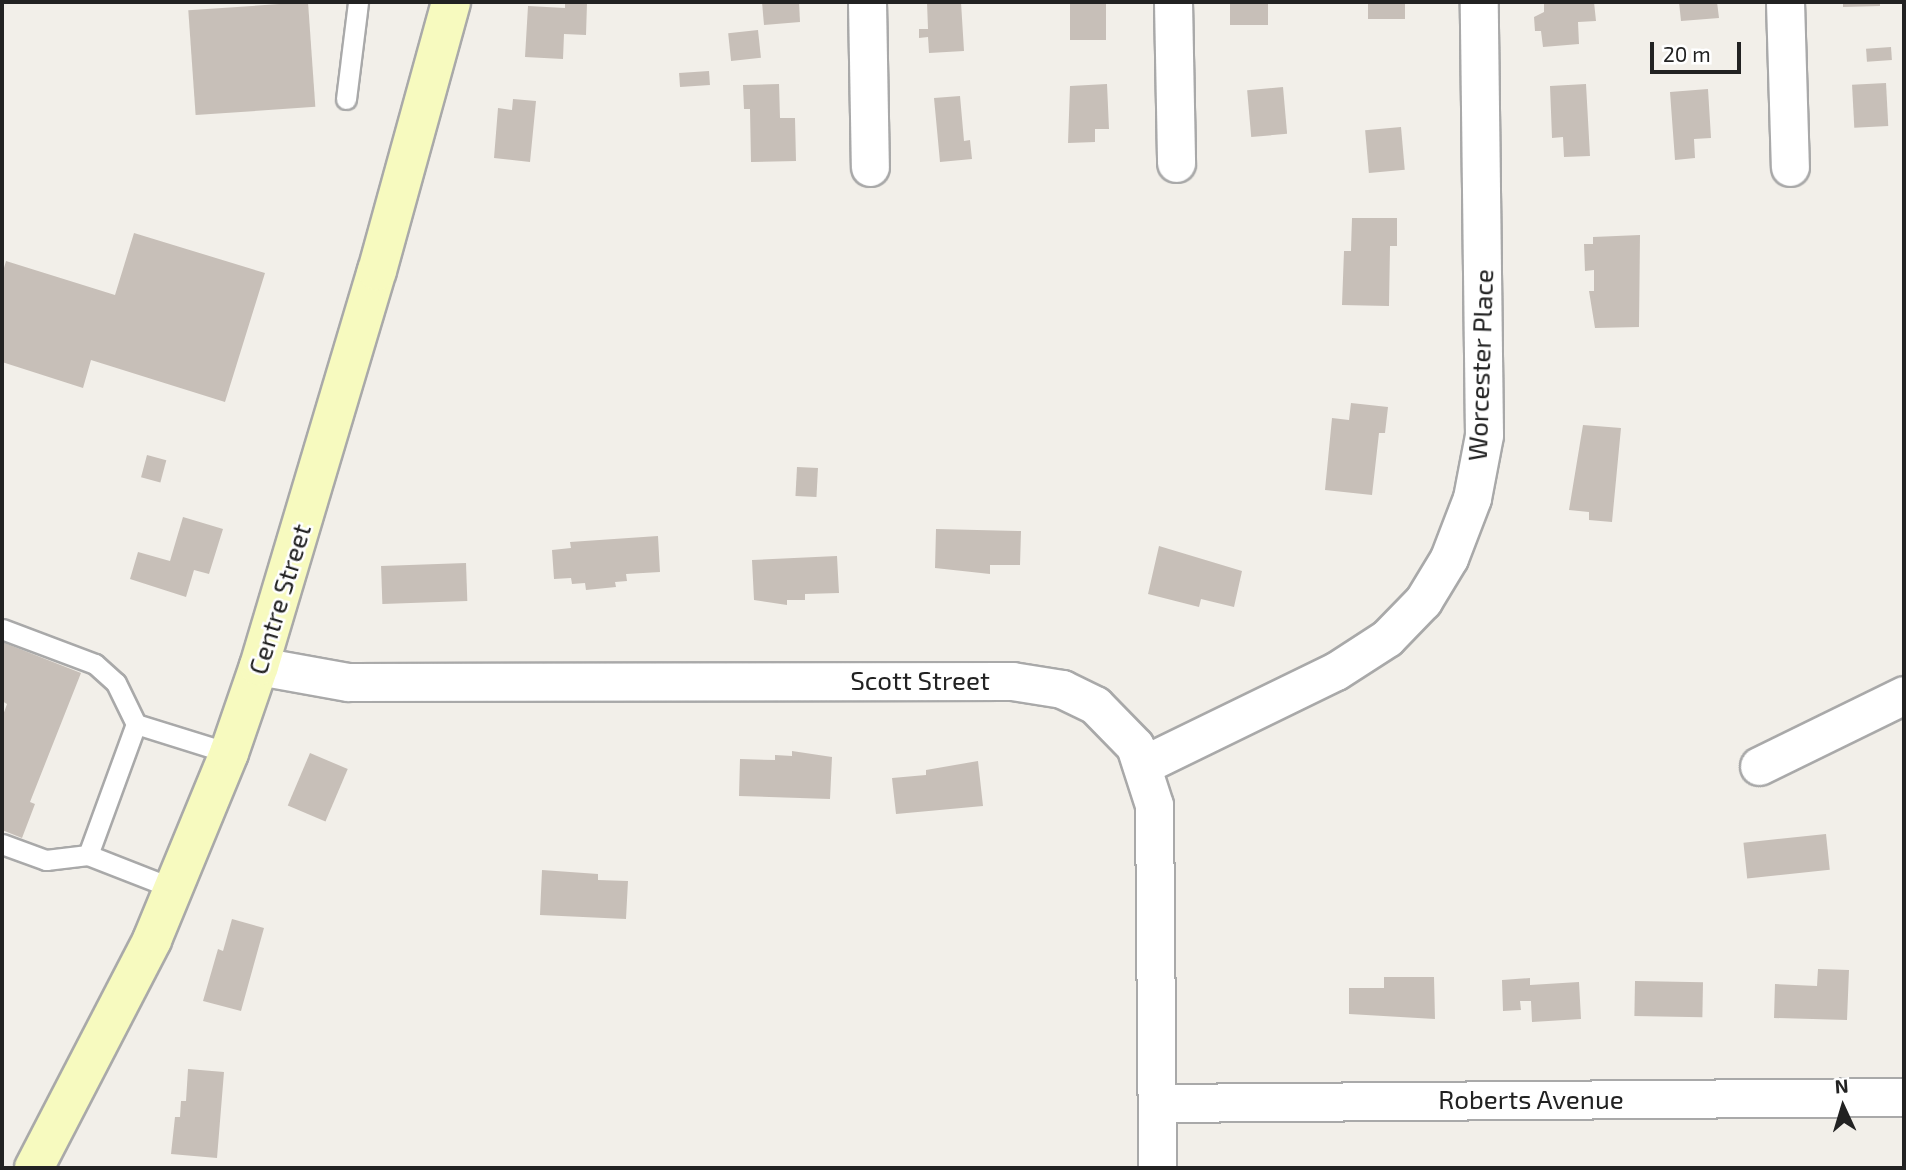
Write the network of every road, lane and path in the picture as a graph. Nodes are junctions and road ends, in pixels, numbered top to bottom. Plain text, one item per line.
1 (358, 2) edge
2 (451, 2) edge
3 (867, 2) edge
4 (1173, 2) edge
5 (1479, 2) edge
6 (1786, 2) edge
7 (346, 99) dead end
8 (1176, 163) dead end
9 (870, 167) dead end
10 (1790, 167) dead end
11 (2, 629) edge
12 (260, 666) junction
13 (1904, 695) edge
14 (136, 724) junction
15 (229, 753) junction
16 (1145, 764) junction
17 (1759, 766) dead end
18 (2, 844) edge
19 (88, 855) junction
20 (174, 889) junction
21 (1904, 1097) edge
22 (1157, 1103) junction
23 (34, 1168) edge
24 (1157, 1168) edge

1 - 7 lane
2 - 12 main road, Centre Street
3 - 9 street
4 - 8 street
5 - 16 street, Worcester Place
6 - 10 street
11 - 14 lane
12 - 15 main road, Centre Street
12 - 16 street, Scott Street
13 - 17 street
14 - 15 lane
14 - 19 lane
15 - 20 main road, Centre Street
16 - 22 street, Scott Street
18 - 19 lane
19 - 20 lane
20 - 23 main road, Centre Street
21 - 22 street, Roberts Avenue
22 - 24 street, Scott Street

